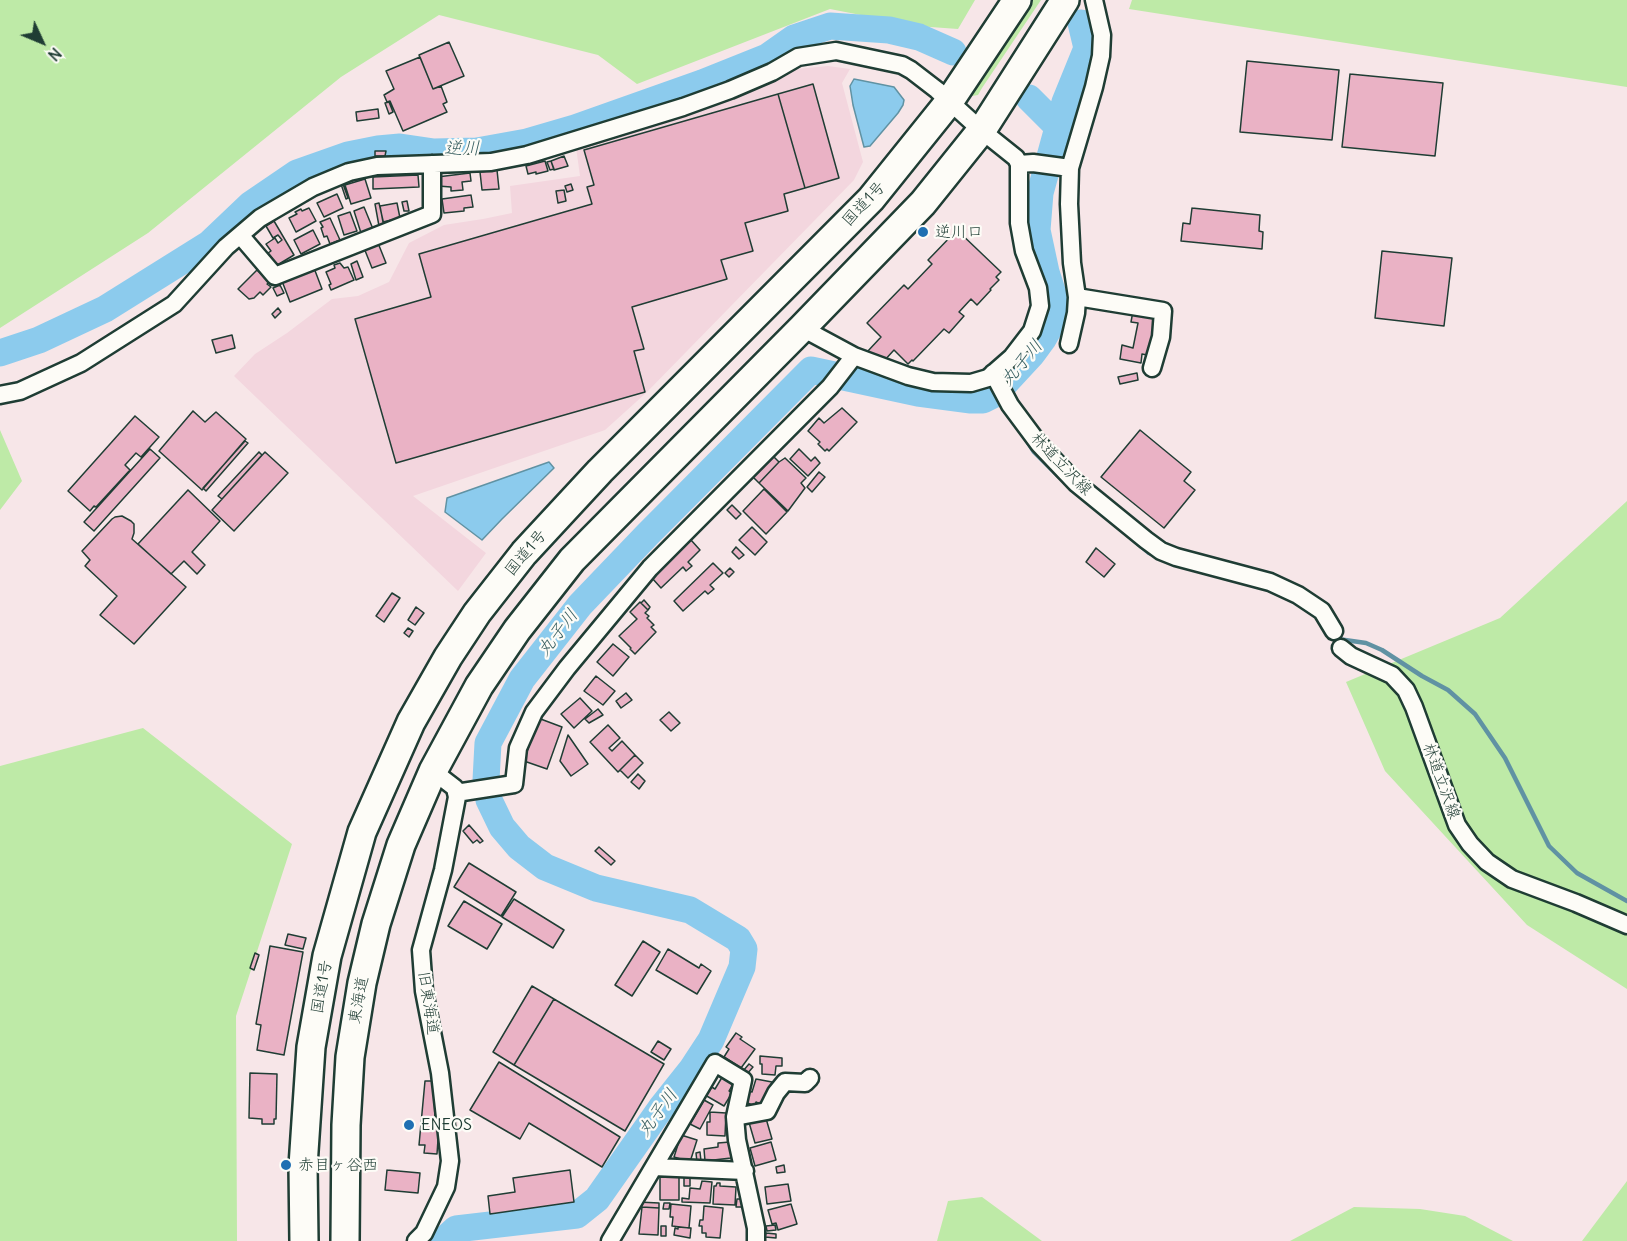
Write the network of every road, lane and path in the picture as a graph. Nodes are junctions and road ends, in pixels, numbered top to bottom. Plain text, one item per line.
1 (1017, 0) edge
2 (1065, 0) edge
3 (1094, 0) edge
4 (949, 102) junction
5 (981, 130) junction
6 (1026, 163) junction
7 (432, 164) junction
8 (1066, 167) junction
9 (240, 235) junction
10 (1077, 297) junction
11 (802, 328) junction
12 (1069, 344) dead end
13 (852, 358) junction
14 (1152, 368) dead end
15 (995, 377) junction
16 (0, 395) edge
17 (1334, 631) dead end
18 (1341, 648) dead end
19 (433, 771) junction
20 (456, 793) junction
21 (1627, 925) edge
22 (810, 1078) dead end
23 (735, 1117) junction
24 (654, 1167) junction
25 (745, 1171) junction
26 (425, 1238) edge
27 (304, 1241) edge
28 (345, 1241) edge
29 (610, 1241) edge
30 (756, 1241) edge

1 - 4 highway, 国道1号
2 - 5 highway
3 - 8 street
4 - 5 street
4 - 7 street
4 - 27 highway, 国道1号
5 - 6 street
5 - 11 highway
6 - 8 street
6 - 15 street
7 - 9 street
7 - 9 street
8 - 10 street
9 - 16 street
10 - 12 street
10 - 14 street
11 - 13 street
11 - 19 highway
13 - 15 street
13 - 20 street
15 - 17 street, 林道立沢線
18 - 21 street, 林道立沢線
19 - 20 street
19 - 28 highway, 東海道
20 - 26 street, 旧東海道
22 - 23 street
23 - 24 street
23 - 25 street
24 - 25 street
24 - 29 street
25 - 30 street

